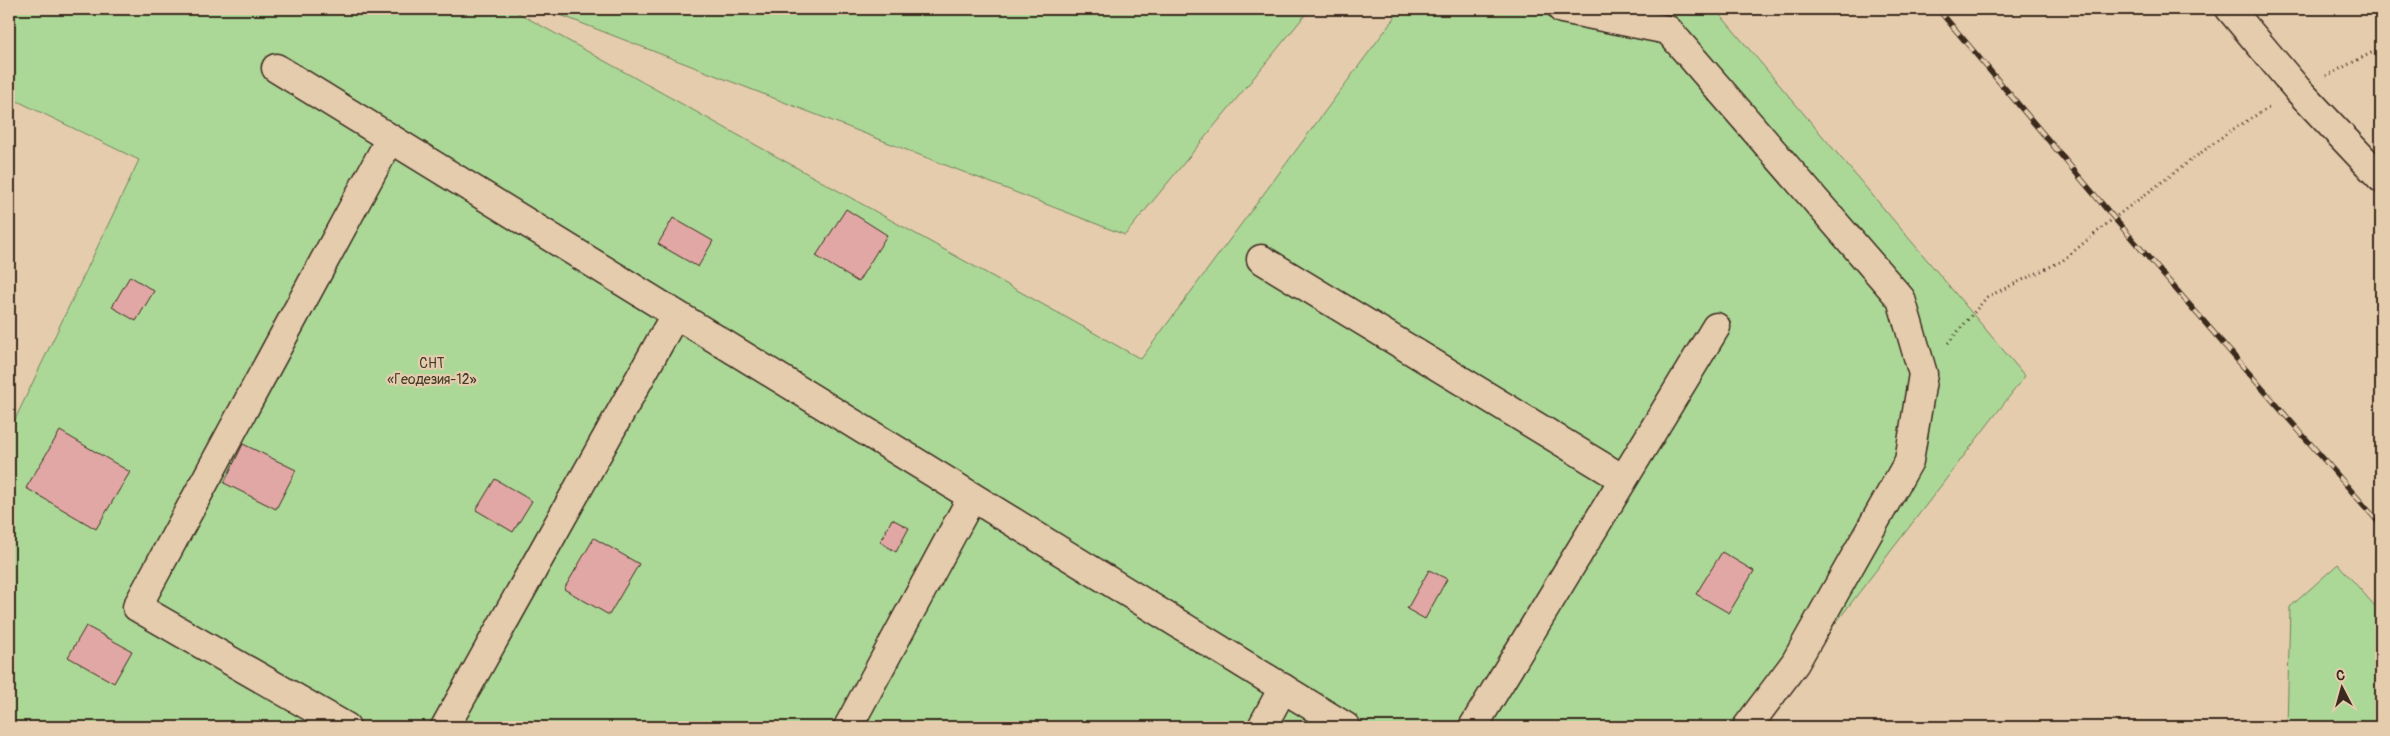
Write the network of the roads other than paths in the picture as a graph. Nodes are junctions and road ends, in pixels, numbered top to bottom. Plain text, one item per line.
1 (1562, 9) edge
2 (2230, 9) edge
3 (276, 68) dead end
4 (390, 139) junction
5 (2381, 178) edge
6 (1261, 259) dead end
7 (675, 314) junction
8 (1716, 327) dead end
9 (1623, 479) junction
10 (972, 497) junction
11 (1283, 688) junction
12 (346, 727) edge
13 (445, 727) edge
14 (848, 727) edge
15 (1262, 727) edge
16 (1346, 727) edge
17 (1473, 727) edge
18 (1747, 727) edge

1 - 18 street
2 - 5 street
3 - 4 street
4 - 7 street
4 - 12 street
6 - 9 street
7 - 10 street
7 - 13 street
8 - 9 street
9 - 17 street
10 - 11 street
10 - 14 street
11 - 15 street
11 - 16 street

